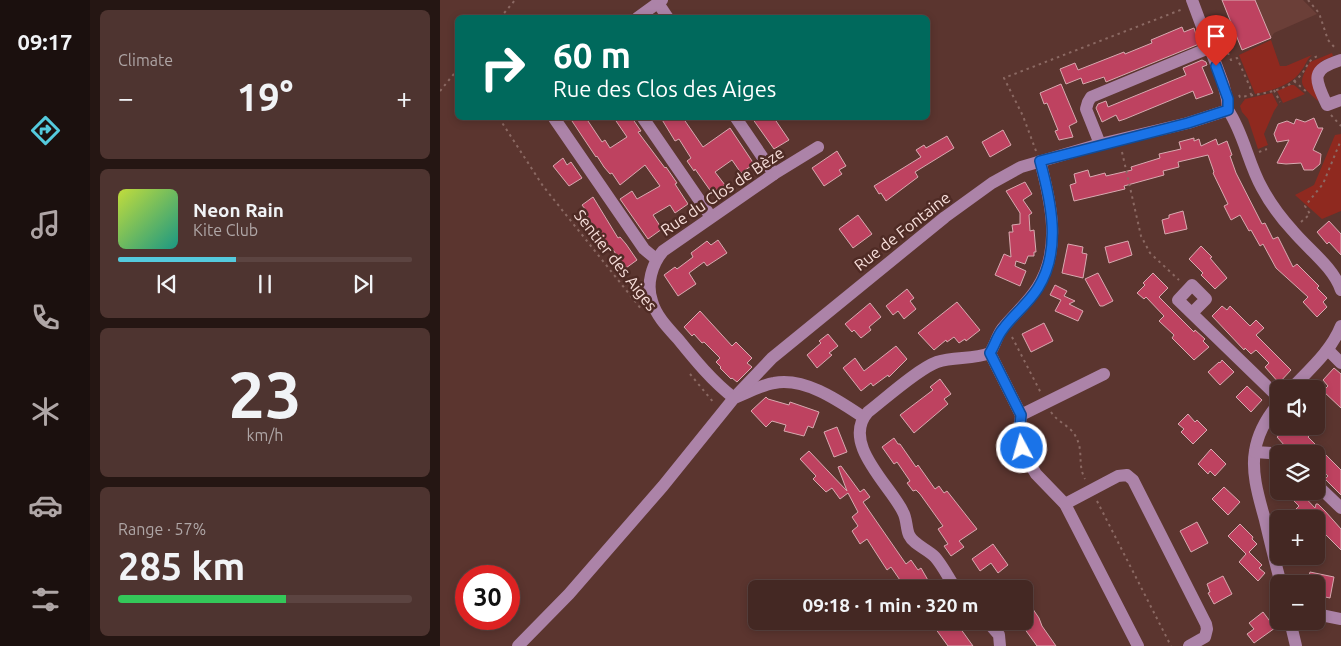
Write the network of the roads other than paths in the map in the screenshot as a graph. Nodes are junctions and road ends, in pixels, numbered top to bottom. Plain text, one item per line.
1 (660, 1) edge
2 (1193, 2) edge
3 (641, 15) edge
4 (667, 15) edge
5 (1209, 48) junction
6 (1338, 54) edge
7 (1341, 100) edge
8 (1228, 110) junction
9 (555, 120) edge
10 (644, 120) edge
11 (737, 120) edge
12 (1100, 144) junction
13 (818, 146) dead end
14 (1040, 161) junction
15 (774, 174) junction
16 (712, 217) junction
17 (656, 259) junction
18 (1338, 275) edge
19 (1341, 290) edge
20 (1192, 313) junction
21 (1341, 326) edge
22 (1328, 350) junction
23 (990, 353) junction
24 (1341, 363) edge
25 (1104, 374) dead end
26 (1300, 380) edge
27 (1270, 389) edge
28 (734, 398) junction
29 (1270, 414) edge
30 (1021, 415) junction
31 (863, 417) junction
32 (1255, 452) junction
33 (1270, 453) edge
34 (1325, 493) edge
35 (1066, 504) junction
36 (1341, 508) edge
37 (1279, 575) edge
38 (950, 580) edge
39 (1325, 616) edge
40 (1341, 619) edge
41 (995, 630) edge
42 (1292, 630) edge
43 (518, 646) edge
44 (1000, 646) edge
45 (1138, 646) edge
46 (1189, 646) edge
47 (1296, 646) edge

1 - 3 street
1 - 4 street
2 - 5 street
5 - 8 street
5 - 12 street
6 - 7 street
8 - 12 street, Rue de Fontaine
8 - 18 street
9 - 17 street
10 - 16 street
11 - 15 street
12 - 14 street, Rue de Fontaine
13 - 15 street, Rue du Clos de Bèze
14 - 23 street
14 - 28 street, Rue de Fontaine
15 - 16 street, Rue du Clos de Bèze
16 - 17 street, Rue du Clos de Bèze
17 - 28 street, Rue du Clos de Bèze
18 - 19 street
20 - 20 street
20 - 27 street
21 - 22 street
22 - 24 street
22 - 26 street
23 - 30 street
23 - 31 street
25 - 30 street
28 - 31 street
28 - 43 street, Rue de Fontaine
29 - 32 street
30 - 35 street
31 - 38 street
32 - 33 street
32 - 37 street
34 - 36 street
35 - 45 street
35 - 46 street
39 - 40 street
41 - 44 street
42 - 47 street

